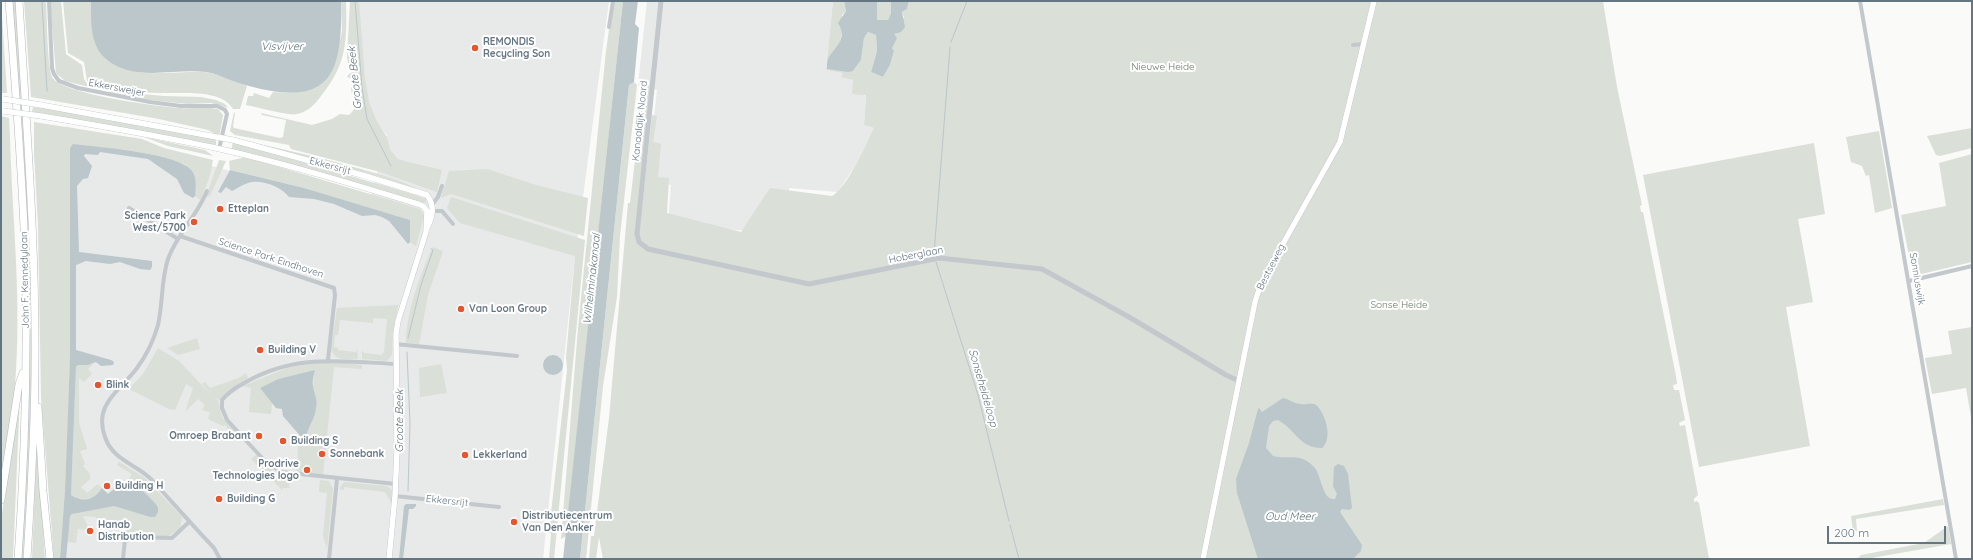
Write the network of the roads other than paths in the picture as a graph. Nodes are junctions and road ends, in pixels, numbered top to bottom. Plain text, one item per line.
1 (9, 1) edge
2 (19, 1) edge
3 (48, 1) edge
4 (613, 1) edge
5 (661, 1) edge
6 (1374, 1) edge
7 (1860, 1) edge
8 (609, 27) dead end
9 (1364, 44) junction
10 (1353, 45) dead end
11 (2, 99) edge
12 (2, 111) edge
13 (222, 138) junction
14 (219, 149) junction
15 (442, 186) dead end
16 (207, 192) dead end
17 (432, 205) junction
18 (129, 208) dead end
19 (430, 211) junction
20 (453, 224) dead end
21 (179, 238) junction
22 (639, 242) joint
23 (1972, 266) edge
24 (1909, 281) junction
25 (395, 344) junction
26 (517, 356) dead end
27 (328, 360) junction
28 (35, 363) junction
29 (395, 364) junction
30 (26, 368) junction
31 (1239, 381) junction
32 (337, 479) junction
33 (396, 484) junction
34 (395, 496) junction
35 (1, 500) edge
36 (499, 507) dead end
37 (189, 522) junction
38 (18, 559) edge
39 (27, 559) edge
40 (50, 559) edge
41 (123, 559) edge
42 (220, 559) edge
43 (329, 559) edge
44 (389, 559) edge
45 (1203, 559) edge
46 (1956, 559) edge

1 - 30 highway, John F. Kennedylaan
2 - 28 highway, John F. Kennedylaan
3 - 13 street, Ekkersweijer
4 - 8 street
5 - 22 street, Kanaaldijk Noord
6 - 9 main road, Bestseweg
7 - 24 street, Sonniuswijk
9 - 10 street
9 - 31 main road, Bestseweg
11 - 13 main road, Ekkersrijt, bridge
12 - 14 main road, Ekkersrijt, bridge
13 - 14 street
13 - 17 main road, Ekkersrijt
14 - 19 main road, Ekkersrijt
15 - 17 street
16 - 21 street
17 - 19 main road
18 - 21 street
19 - 20 street
19 - 25 main road
21 - 27 street, Science Park Eindhoven
21 - 37 street
22 - 31 street, Hoberglaan
23 - 24 street
24 - 46 street, Sonniuswijk
25 - 26 street
25 - 29 main road
27 - 29 street
27 - 32 street
28 - 39 highway, John F. Kennedylaan
28 - 40 highway
29 - 33 main road
30 - 35 highway
30 - 38 highway, John F. Kennedylaan
31 - 45 main road, Bestseweg
32 - 33 street
32 - 43 street
33 - 34 main road
34 - 36 street, Ekkersrijt
34 - 44 main road
37 - 41 street
37 - 42 street

